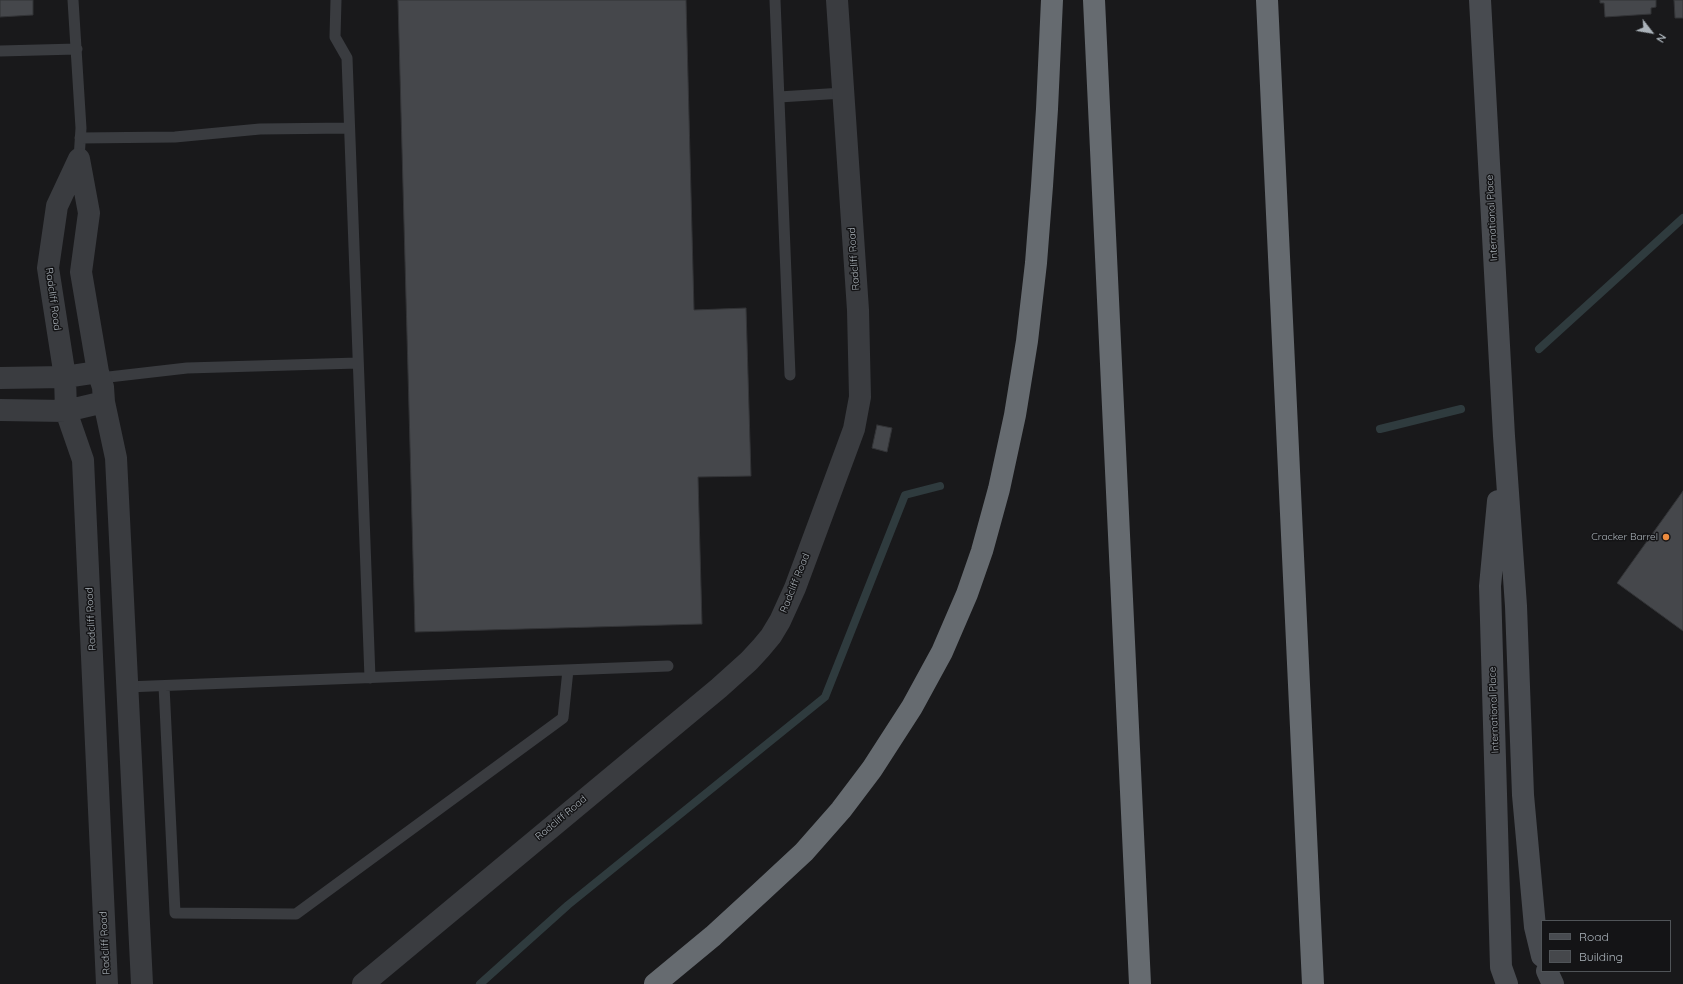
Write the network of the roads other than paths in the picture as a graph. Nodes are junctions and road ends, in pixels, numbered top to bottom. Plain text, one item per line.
1 (74, 0) edge
2 (336, 0) edge
3 (775, 0) edge
4 (837, 0) edge
5 (1052, 0) edge
6 (1094, 0) edge
7 (1267, 0) edge
8 (1480, 0) edge
9 (77, 49) junction
10 (0, 51) edge
11 (843, 93) junction
12 (779, 97) junction
13 (349, 128) junction
14 (80, 149) junction
15 (358, 363) junction
16 (99, 375) junction
17 (790, 375) dead end
18 (65, 377) junction
19 (0, 378) edge
20 (104, 402) junction
21 (0, 410) edge
22 (66, 411) junction
23 (1504, 436) junction
24 (668, 666) dead end
25 (568, 670) junction
26 (370, 678) junction
27 (164, 686) junction
28 (126, 687) junction
29 (94, 690) junction
30 (1541, 952) edge
31 (1547, 972) edge
32 (1503, 978) edge
33 (107, 984) edge
34 (142, 984) edge
35 (363, 984) edge
36 (655, 984) edge
37 (1140, 984) edge
38 (1313, 984) edge
39 (1553, 984) edge

1 - 9 lane
2 - 13 lane
3 - 12 lane
4 - 11 street, Radcliff Road
5 - 36 highway
6 - 37 highway
7 - 38 highway
8 - 23 main road, International Place
9 - 10 lane
9 - 14 lane
11 - 12 lane
11 - 35 street, Radcliff Road
12 - 17 lane
13 - 14 lane
13 - 15 lane
14 - 16 street
14 - 18 street, Radcliff Road
15 - 16 lane
15 - 26 lane
16 - 18 street
16 - 20 street
18 - 19 street
18 - 22 street, Radcliff Road
20 - 22 street
20 - 28 street
21 - 22 street
22 - 29 street, Radcliff Road
23 - 30 main road, International Place
23 - 32 main road, International Place
24 - 25 lane
25 - 26 lane
25 - 27 lane
26 - 27 lane
27 - 28 lane
28 - 29 street
28 - 34 street
29 - 33 street, Radcliff Road
31 - 39 main road

